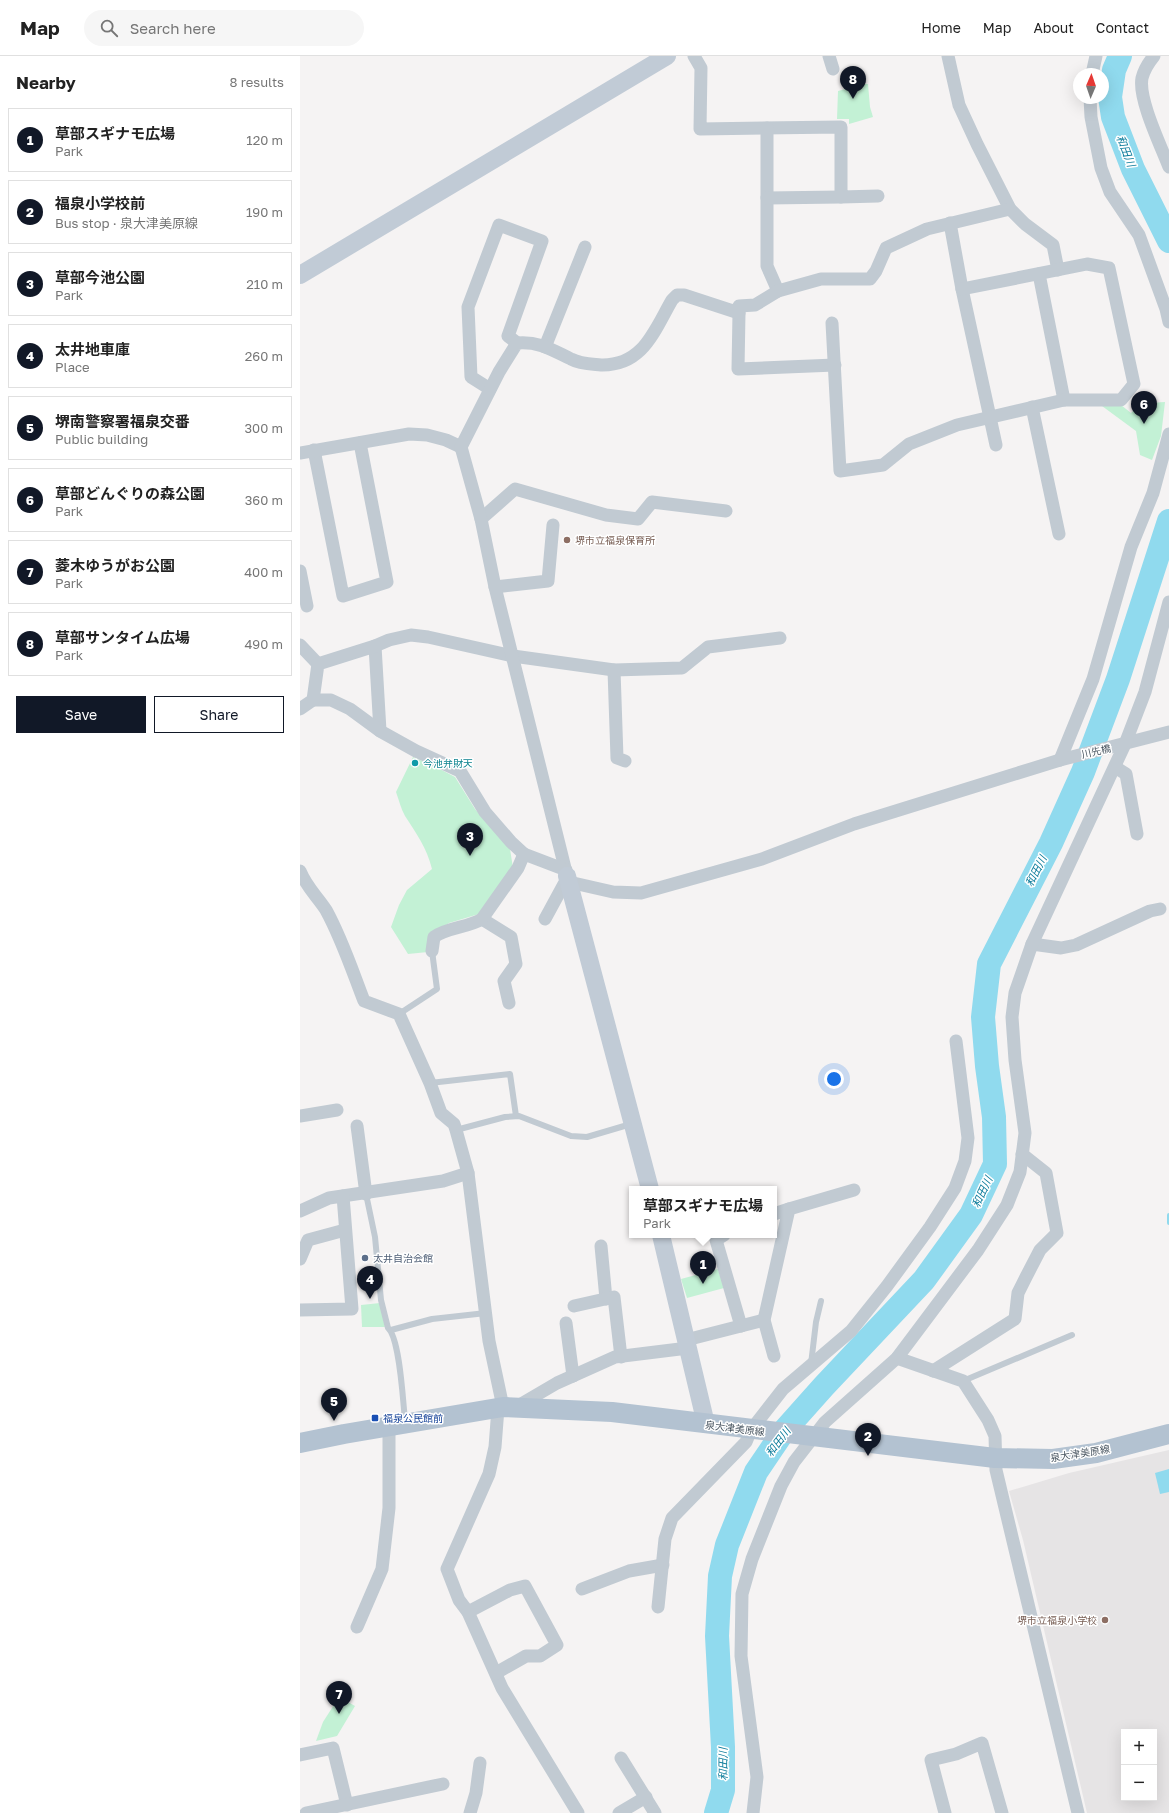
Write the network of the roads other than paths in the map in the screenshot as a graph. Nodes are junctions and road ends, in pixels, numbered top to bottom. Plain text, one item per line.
1 (667, 56) edge
2 (694, 56) edge
3 (829, 56) edge
4 (948, 56) edge
5 (1096, 56) edge
6 (1154, 56) edge
7 (1093, 68) edge
8 (833, 70) dead end
9 (1090, 104) edge
10 (767, 128) junction
11 (1169, 168) edge
12 (878, 196) dead end
13 (841, 197) junction
14 (768, 198) junction
15 (1010, 209) junction
16 (950, 223) junction
17 (585, 247) dead end
18 (1058, 270) junction
19 (1040, 274) junction
20 (300, 275) edge
21 (962, 289) junction
22 (778, 291) junction
23 (739, 313) junction
24 (1169, 322) edge
25 (832, 323) dead end
26 (517, 343) junction
27 (545, 347) junction
28 (834, 365) junction
29 (490, 389) junction
30 (1064, 400) junction
31 (1032, 407) junction
32 (990, 417) junction
33 (1169, 434) edge
34 (360, 442) junction
35 (996, 445) dead end
36 (461, 447) junction
37 (314, 450) junction
38 (300, 453) edge
39 (726, 512) dead end
40 (481, 519) junction
41 (553, 525) dead end
42 (1059, 534) dead end
43 (300, 571) edge
44 (495, 587) junction
45 (1169, 602) edge
46 (306, 606) dead end
47 (780, 638) dead end
48 (300, 645) edge
49 (375, 646) junction
50 (513, 656) junction
51 (318, 664) junction
52 (614, 670) junction
53 (313, 700) junction
54 (300, 709) edge
55 (380, 731) junction
56 (1169, 732) edge
57 (1125, 744) junction
58 (1063, 759) junction
59 (625, 761) dead end
60 (1114, 767) junction
61 (1137, 834) dead end
62 (524, 854) junction
63 (300, 872) edge
64 (567, 876) junction
65 (1160, 909) dead end
66 (482, 919) junction
67 (545, 919) dead end
68 (1032, 944) junction
69 (432, 951) joint
70 (509, 1003) dead end
71 (399, 1014) junction
72 (956, 1041) dead end
73 (430, 1083) junction
74 (337, 1110) dead end
75 (300, 1116) edge
76 (516, 1116) junction
77 (633, 1124) junction
78 (357, 1126) dead end
79 (456, 1130) junction
80 (1022, 1154) junction
81 (468, 1172) junction
82 (649, 1186) edge
83 (854, 1190) dead end
84 (366, 1194) junction
85 (343, 1196) junction
86 (789, 1209) junction
87 (300, 1211) edge
88 (777, 1213) edge
89 (346, 1230) junction
90 (662, 1238) edge
91 (719, 1238) edge
92 (600, 1246) dead end
93 (300, 1259) edge
94 (606, 1299) junction
95 (821, 1301) dead end
96 (574, 1306) dead end
97 (300, 1310) edge
98 (486, 1313) junction
99 (764, 1320) junction
100 (566, 1323) dead end
101 (741, 1326) junction
102 (390, 1330) junction
103 (1072, 1335) dead end
104 (687, 1344) junction
105 (774, 1356) dead end
106 (621, 1357) junction
107 (897, 1358) junction
108 (811, 1365) junction
109 (933, 1371) junction
110 (573, 1376) junction
111 (963, 1381) junction
112 (505, 1408) junction
113 (706, 1424) junction
114 (397, 1425) junction
115 (757, 1431) junction
116 (1169, 1434) edge
117 (808, 1436) junction
118 (300, 1443) edge
119 (995, 1458) junction
120 (662, 1565) junction
121 (582, 1590) dead end
122 (658, 1607) dead end
123 (468, 1612) junction
124 (357, 1627) dead end
125 (496, 1674) junction
126 (300, 1755) edge
127 (621, 1758) dead end
128 (480, 1763) dead end
129 (443, 1784) dead end
130 (646, 1797) junction
131 (347, 1805) junction
132 (306, 1813) edge
133 (470, 1813) edge
134 (578, 1813) edge
135 (619, 1813) edge
136 (655, 1813) edge
137 (753, 1813) edge
138 (945, 1813) edge
139 (1002, 1813) edge
140 (1078, 1813) edge

1 - 20 street
2 - 10 street
3 - 8 street
4 - 15 street
5 - 7 street
6 - 11 street
9 - 24 street
10 - 13 street
10 - 14 street
12 - 13 street
13 - 14 street
14 - 22 street
15 - 16 street
15 - 18 street
16 - 21 street
16 - 22 street
17 - 27 street
18 - 19 street
18 - 30 street
19 - 21 street
19 - 30 street
21 - 32 street
22 - 23 street
23 - 27 street
23 - 28 street
25 - 28 street
26 - 27 street
26 - 29 street
26 - 29 street
28 - 32 street
29 - 36 street
30 - 31 street
31 - 32 street
31 - 42 street
32 - 35 street
33 - 58 street
34 - 36 street
34 - 37 street
34 - 37 street
36 - 40 street
37 - 38 street
39 - 40 street
40 - 44 street
41 - 44 street
43 - 46 street
44 - 50 street
45 - 57 street
47 - 52 street
48 - 51 street
49 - 50 street
49 - 51 street
49 - 55 street
50 - 52 street
50 - 64 street
51 - 53 street
52 - 59 street
53 - 54 street
53 - 55 street
55 - 62 street
56 - 57 street, 川先橋
57 - 58 street, 川先橋
57 - 60 street
58 - 64 street, 川先橋
60 - 61 street
60 - 68 street
62 - 64 street, 川先橋
62 - 66 street
63 - 71 street
64 - 67 street
64 - 77 street
65 - 68 street
66 - 69 street
66 - 70 street
68 - 80 street
69 - 71 lane
71 - 73 street
72 - 108 street
73 - 76 lane
73 - 79 street
74 - 75 street
76 - 77 lane
76 - 79 lane
77 - 82 street
78 - 84 street
79 - 81 street
80 - 107 street
80 - 109 street
81 - 84 street
81 - 98 street
83 - 86 street
84 - 85 street
84 - 102 lane
85 - 87 street
85 - 89 street
86 - 88 street
86 - 99 street
89 - 93 street
89 - 97 street
90 - 104 street
91 - 101 street
92 - 94 street
94 - 96 street
94 - 106 street
95 - 108 lane
98 - 102 lane
98 - 112 street
99 - 101 street
99 - 105 street
100 - 110 street
101 - 104 street
102 - 114 lane
103 - 111 lane
104 - 106 street
104 - 113 street
106 - 110 street
107 - 109 street
107 - 117 street
108 - 115 street
109 - 111 street
110 - 112 street
111 - 119 street
112 - 113 main road, 泉大津美原線
112 - 114 main road, 泉大津美原線
112 - 123 street
113 - 115 main road, 泉大津美原線
114 - 118 main road, 泉大津美原線
114 - 124 street
115 - 117 main road, 泉大津美原線
115 - 120 street
116 - 119 main road, 泉大津美原線
117 - 119 main road, 泉大津美原線
117 - 137 street
119 - 140 street
120 - 121 street
120 - 122 street
123 - 125 street
123 - 125 street
125 - 134 street
126 - 131 street
127 - 130 street
128 - 133 street
129 - 131 street
130 - 135 street
130 - 136 street
131 - 132 street
138 - 139 street

